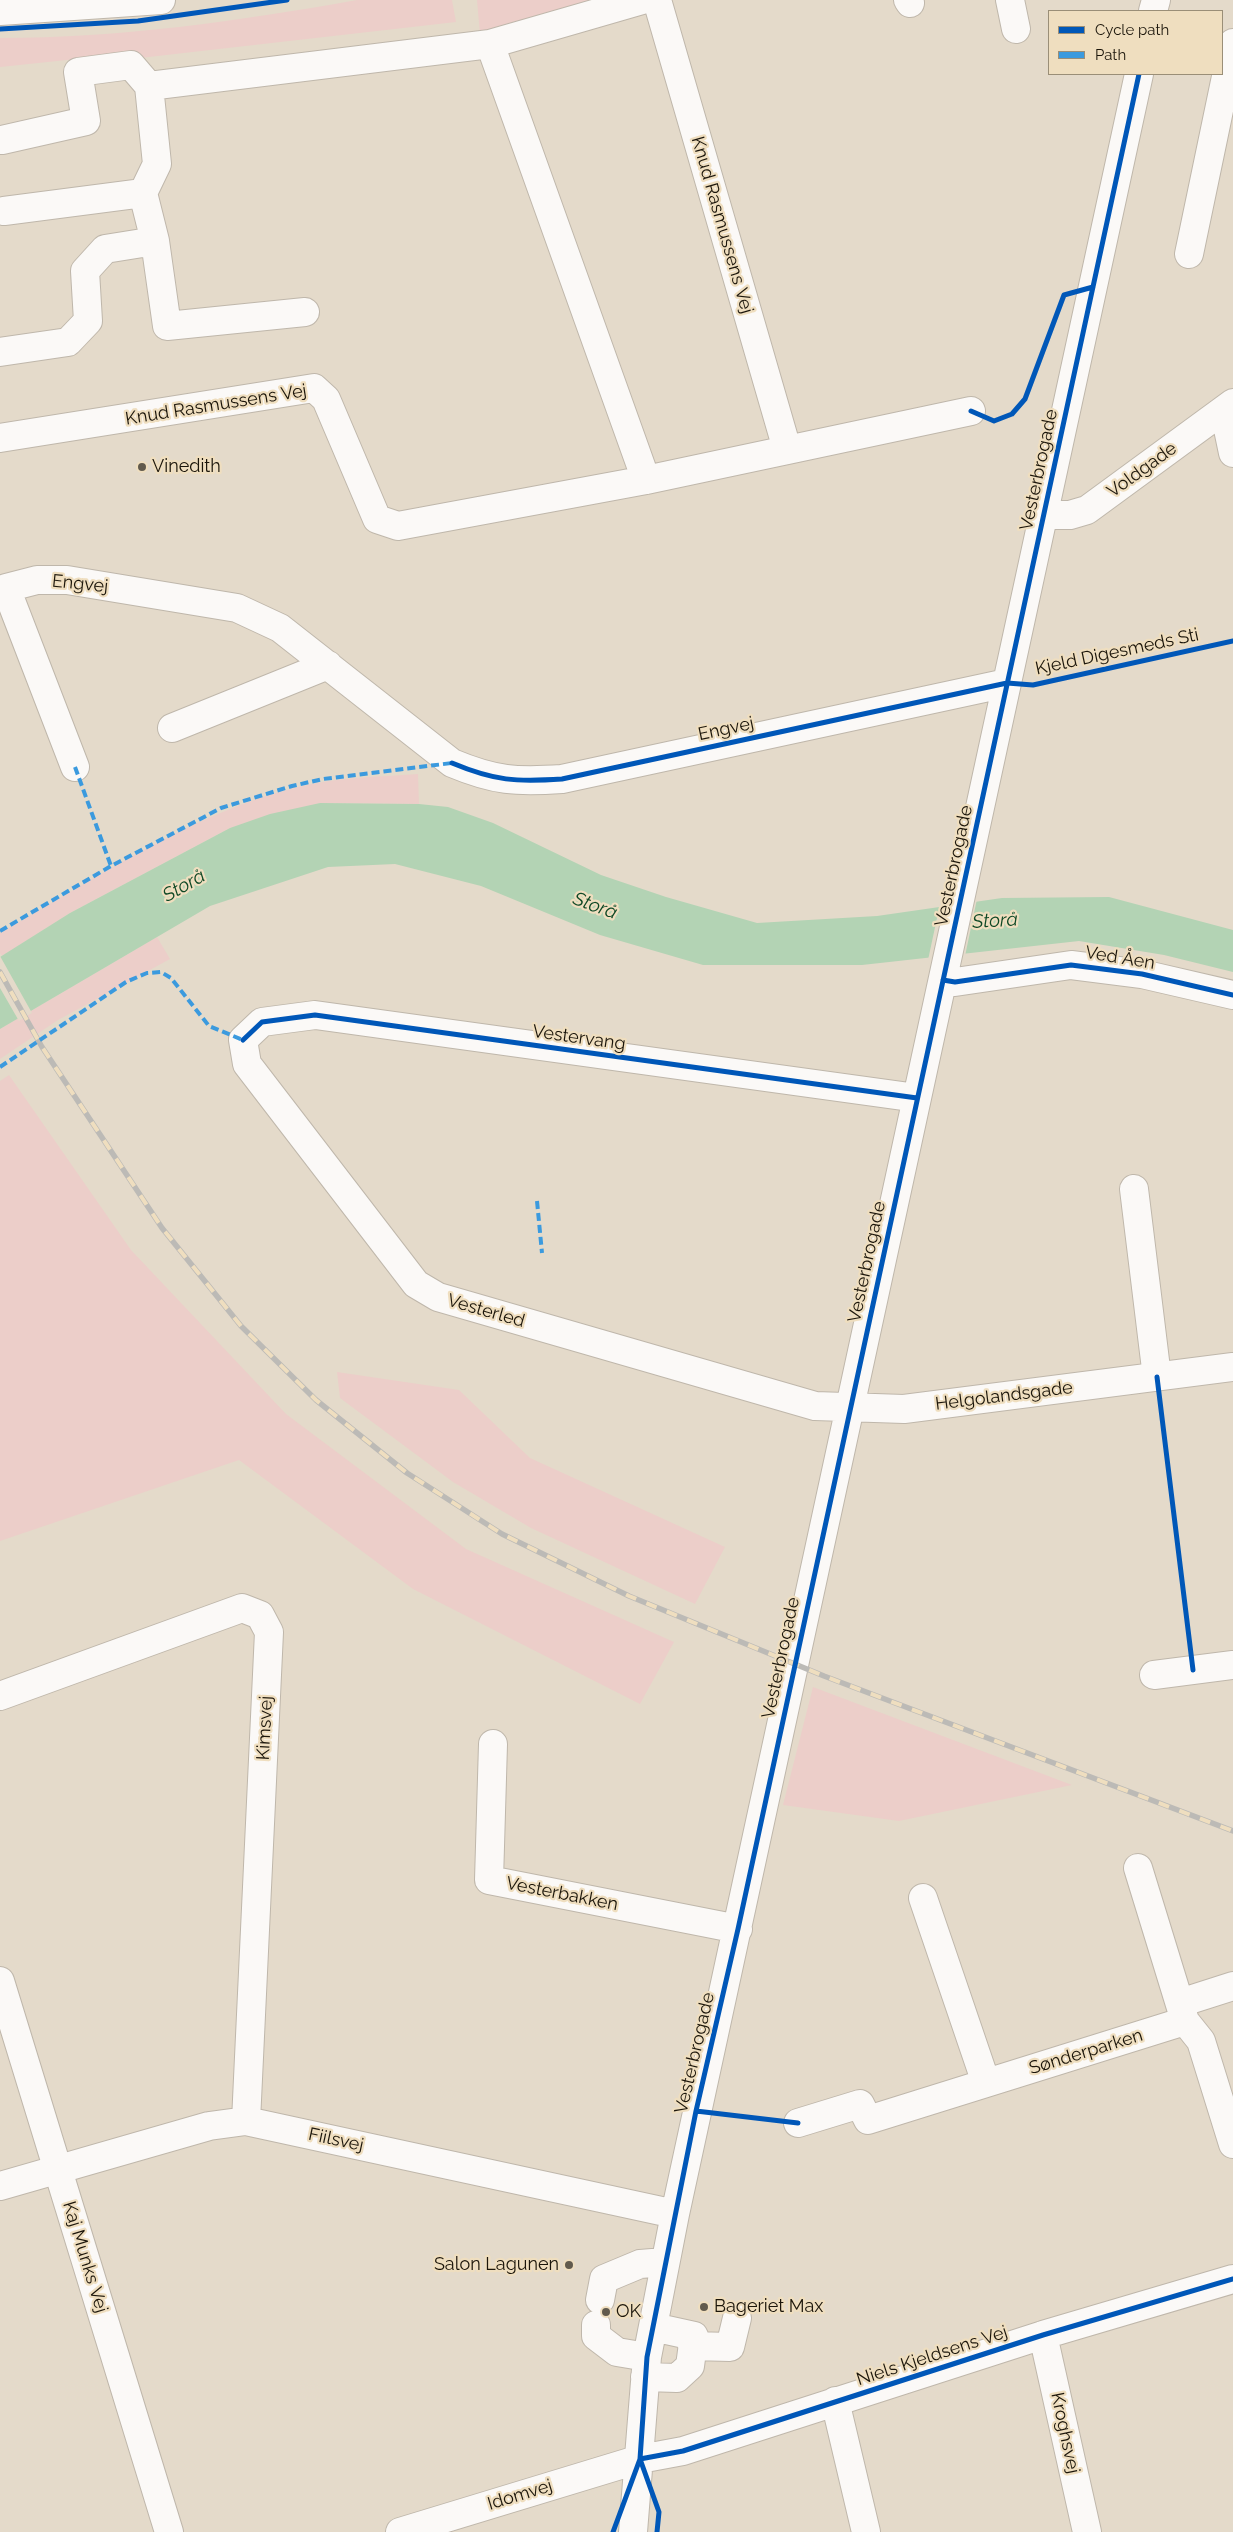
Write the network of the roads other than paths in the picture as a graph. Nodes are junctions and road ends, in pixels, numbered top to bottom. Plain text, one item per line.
1 (161, 0) edge
2 (642, 0) edge
3 (658, 0) edge
4 (1010, 0) edge
5 (0, 11) edge
6 (1016, 29) dead end
7 (490, 44) junction
8 (1233, 44) edge
9 (1139, 75) edge
10 (149, 86) junction
11 (2, 140) dead end
12 (143, 193) junction
13 (4, 211) dead end
14 (155, 241) junction
15 (1188, 254) dead end
16 (305, 312) dead end
17 (0, 352) edge
18 (1228, 407) edge
19 (971, 411) dead end
20 (0, 438) edge
21 (787, 449) junction
22 (1233, 453) edge
23 (646, 480) junction
24 (1044, 515) junction
25 (328, 665) junction
26 (1007, 683) junction
27 (172, 728) dead end
28 (75, 767) dead end
29 (943, 980) junction
30 (1233, 995) edge
31 (243, 1040) joint
32 (917, 1098) junction
33 (1134, 1189) dead end
34 (1233, 1367) edge
35 (1157, 1377) junction
36 (850, 1408) junction
37 (1233, 1665) edge
38 (1154, 1675) dead end
39 (0, 1696) edge
40 (493, 1744) dead end
41 (1138, 1868) dead end
42 (923, 1898) dead end
43 (738, 1929) junction
44 (0, 1981) edge
45 (1233, 1986) edge
46 (1183, 2012) junction
47 (986, 2083) junction
48 (246, 2121) junction
49 (798, 2123) dead end
50 (1233, 2144) edge
51 (58, 2170) junction
52 (0, 2186) edge
53 (675, 2214) junction
54 (665, 2262) junction
55 (1233, 2279) edge
56 (737, 2318) dead end
57 (653, 2326) junction
58 (1044, 2335) junction
59 (692, 2346) junction
60 (646, 2367) junction
61 (835, 2401) junction
62 (640, 2459) junction
63 (169, 2532) edge
64 (400, 2532) edge
65 (633, 2532) edge
66 (866, 2532) edge
67 (1087, 2532) edge

1 - 5 street
2 - 7 street
3 - 21 street, Knud Rasmussens Vej
4 - 6 street
7 - 10 street
7 - 23 street
8 - 15 street
9 - 24 street, Vesterbrogade
10 - 11 street
10 - 12 street
12 - 13 street
12 - 14 street
14 - 16 street
14 - 17 street
18 - 22 street
18 - 24 street, Voldgade
19 - 21 street, Knud Rasmussens Vej
20 - 23 street, Knud Rasmussens Vej
21 - 23 street, Knud Rasmussens Vej
24 - 26 street, Vesterbrogade
25 - 26 street, Engvej
25 - 27 street
25 - 28 street, Engvej
26 - 29 street, Vesterbrogade
29 - 30 street, Ved Åen
29 - 32 street, Vesterbrogade
31 - 32 street, Vestervang
31 - 36 street, Vesterled
32 - 36 street, Vesterbrogade
33 - 35 street
34 - 35 street, Helgolandsgade
35 - 36 street, Helgolandsgade
36 - 43 street, Vesterbrogade
37 - 38 street
39 - 48 street, Kimsvej
40 - 43 street, Vesterbakken
41 - 46 street
42 - 47 street
43 - 53 street, Vesterbrogade
44 - 51 street, Kaj Munks Vej
45 - 46 street, Sønderparken
46 - 47 street, Sønderparken
46 - 50 street
47 - 49 street, Sønderparken
48 - 51 street, Fiilsvej
48 - 53 street, Fiilsvej
51 - 52 street, Fiilsvej
51 - 63 street, Kaj Munks Vej
53 - 54 street, Vesterbrogade
54 - 57 street, Vesterbrogade
54 - 60 street
55 - 58 street, Niels Kjeldsens Vej
56 - 59 street
57 - 59 street
57 - 60 street, Vesterbrogade
58 - 61 street, Niels Kjeldsens Vej
58 - 67 street, Kroghsvej
59 - 60 street
60 - 62 street, Vesterbrogade
61 - 62 street, Niels Kjeldsens Vej
61 - 66 street
62 - 64 street, Idomvej
62 - 65 street, Vesterbrogade

